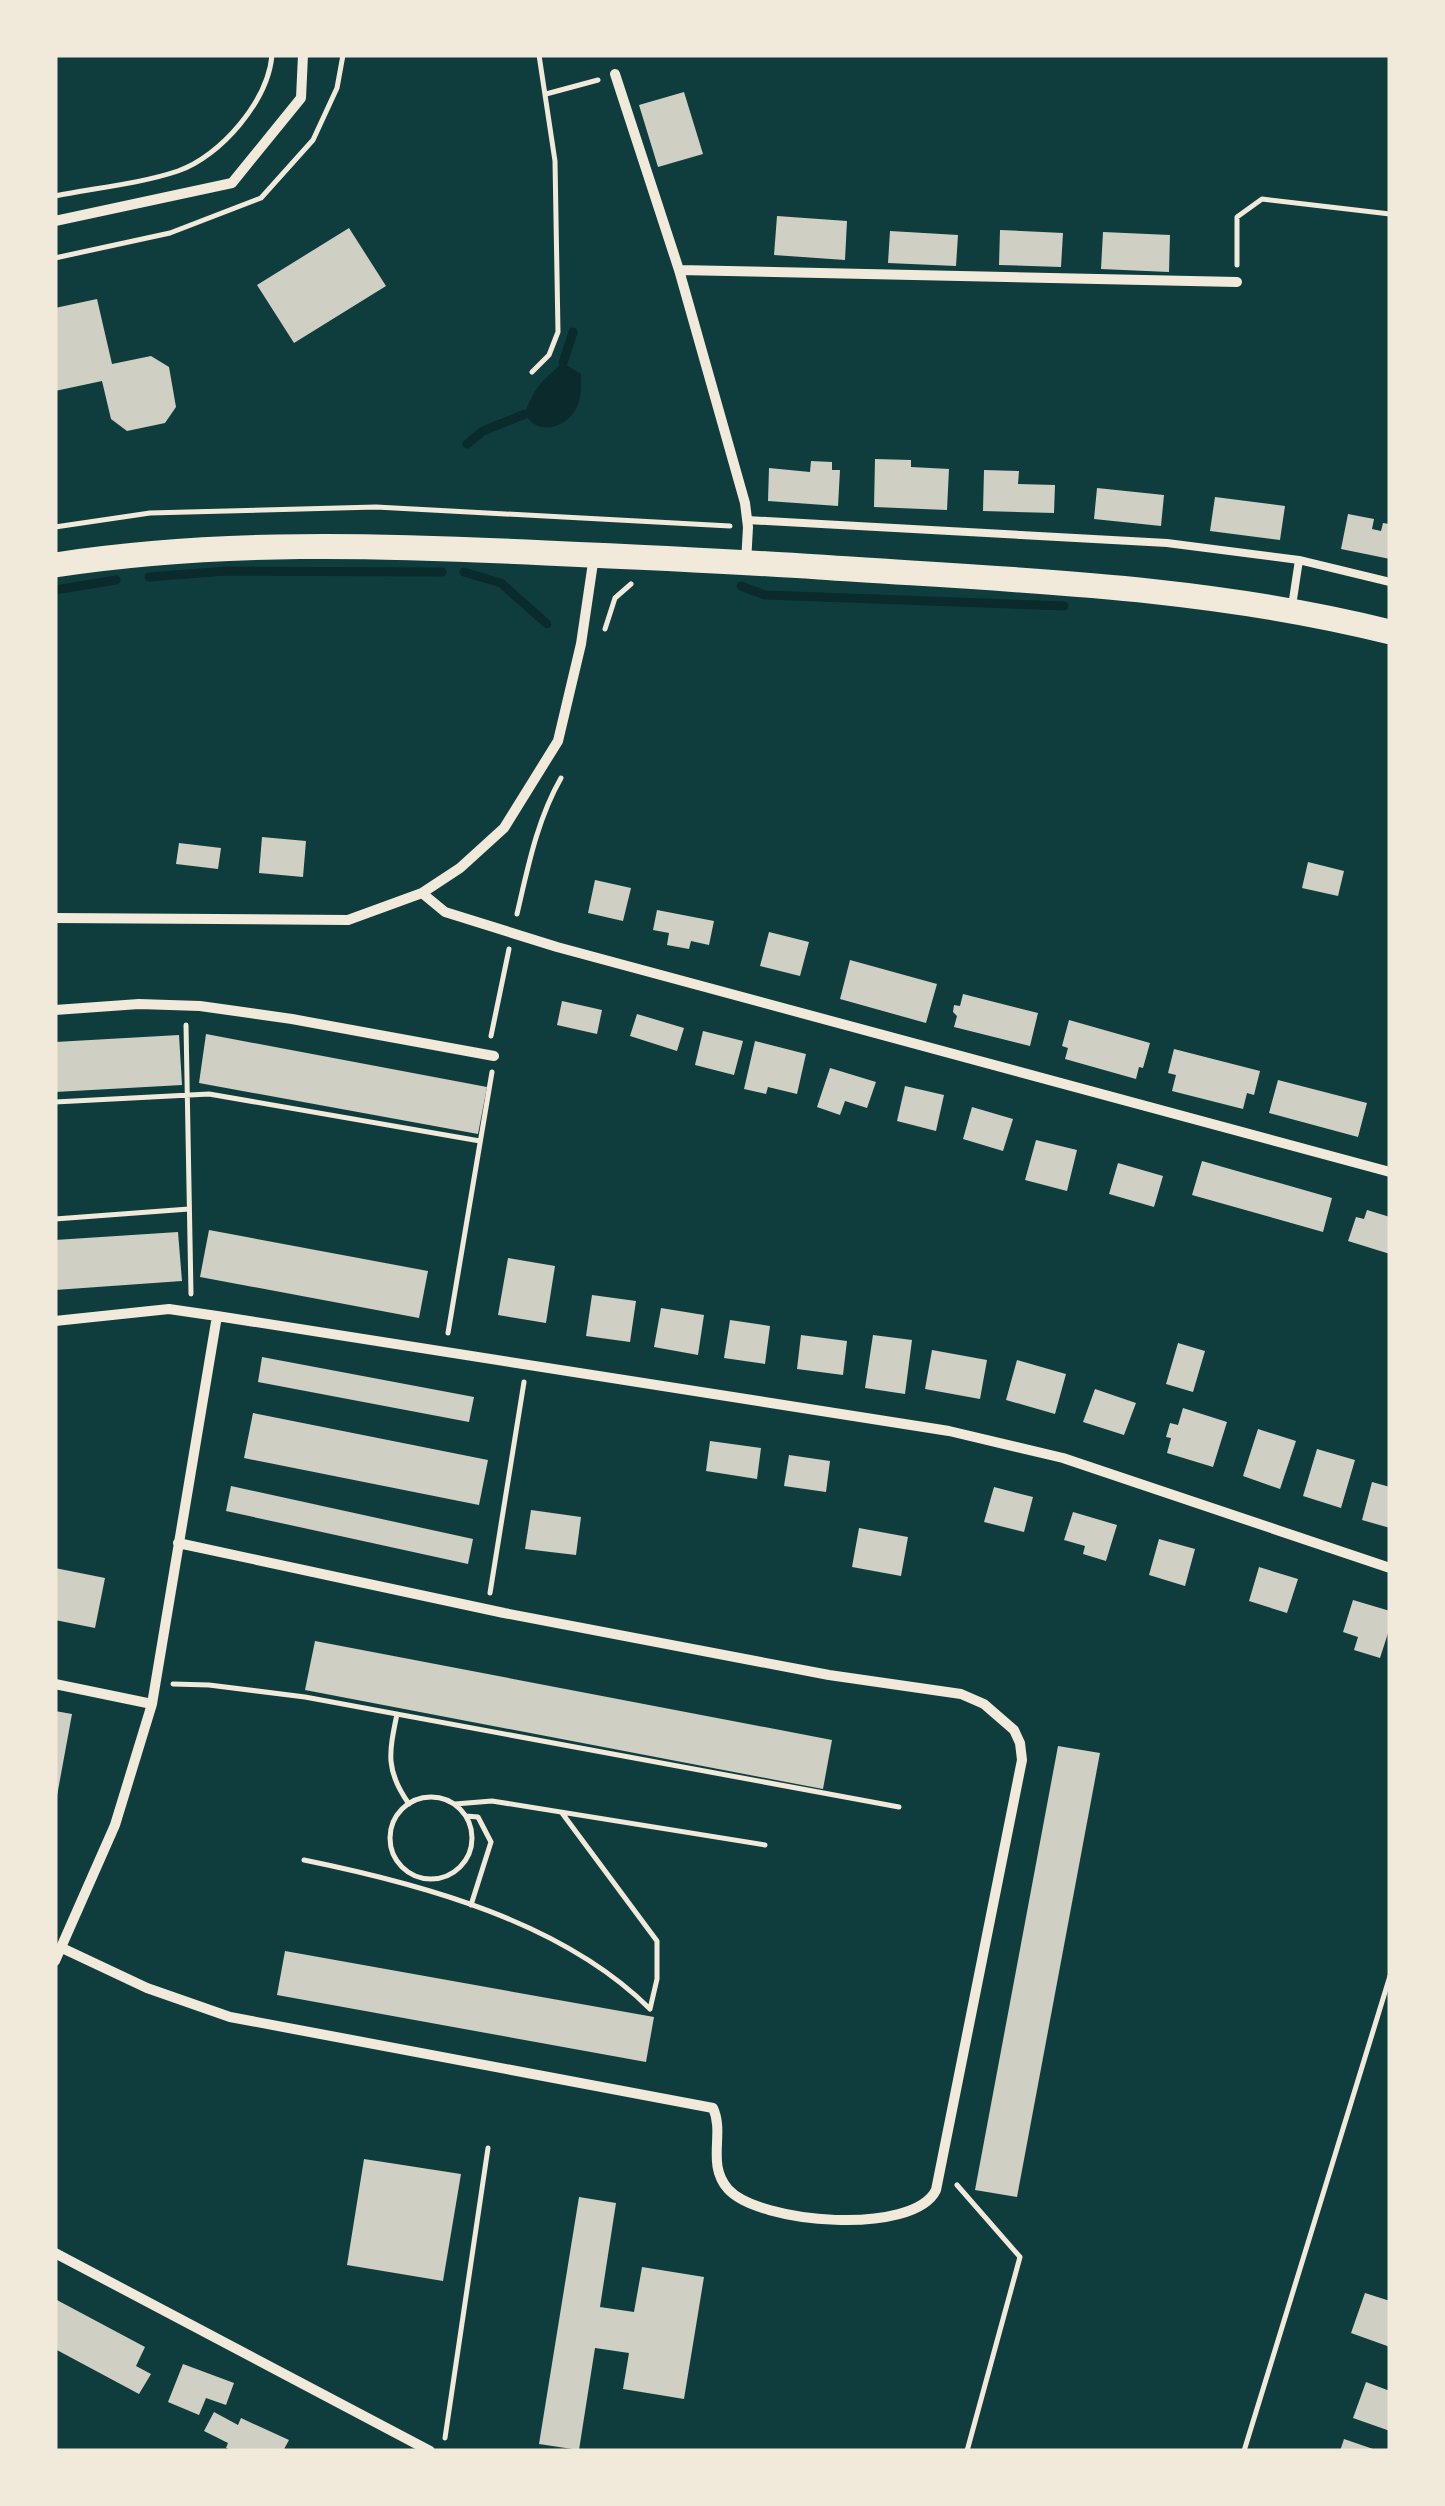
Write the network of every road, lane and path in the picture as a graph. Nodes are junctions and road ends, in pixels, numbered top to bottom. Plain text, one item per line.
1 (272, 55) edge
2 (303, 55) edge
3 (539, 55) edge
4 (614, 74) dead end
5 (594, 81) dead end
6 (546, 94) junction
7 (55, 196) edge
8 (1390, 214) edge
9 (55, 221) edge
10 (679, 270) junction
11 (1238, 282) joint
12 (532, 372) dead end
13 (748, 523) junction
14 (55, 527) edge
15 (594, 555) junction
16 (1299, 560) junction
17 (746, 562) junction
18 (55, 565) edge
19 (644, 578) dead end
20 (1390, 582) edge
21 (1291, 610) junction
22 (1390, 632) edge
23 (602, 643) dead end
24 (566, 768) dead end
25 (422, 894) junction
26 (55, 918) edge
27 (512, 933) junction
28 (186, 1006) junction
29 (55, 1010) edge
30 (491, 1055) junction
31 (187, 1094) junction
32 (55, 1102) edge
33 (480, 1141) junction
34 (1390, 1172) edge
35 (190, 1209) junction
36 (55, 1219) edge
37 (192, 1312) junction
38 (218, 1316) junction
39 (55, 1322) edge
40 (445, 1350) junction
41 (527, 1364) junction
42 (178, 1543) junction
43 (1390, 1568) edge
44 (487, 1609) junction
45 (55, 1684) edge
46 (156, 1684) junction
47 (152, 1704) junction
48 (397, 1714) junction
49 (409, 1804) junction
50 (455, 1804) junction
51 (900, 1807) dead end
52 (560, 1810) junction
53 (466, 1816) junction
54 (764, 1845) dead end
55 (304, 1860) dead end
56 (471, 1905) junction
57 (62, 1948) junction
58 (55, 1961) edge
59 (1390, 1976) edge
60 (488, 2148) dead end
61 (942, 2167) junction
62 (55, 2252) edge
63 (430, 2451) edge
64 (443, 2451) edge
65 (966, 2451) edge
66 (1244, 2451) edge

1 - 7 path
2 - 9 street
3 - 6 path
4 - 10 street
5 - 6 path
6 - 12 path
8 - 11 path
10 - 11 street
10 - 13 street
13 - 14 path
13 - 16 lane
13 - 17 street
15 - 17 main road
15 - 18 main road
15 - 25 street
16 - 20 lane
16 - 21 lane
17 - 21 main road
19 - 23 path
21 - 22 main road
24 - 27 path
25 - 26 street
25 - 27 street
27 - 30 path
27 - 34 street
28 - 29 street
28 - 30 street
28 - 31 path
30 - 33 path
31 - 32 path
31 - 33 path
31 - 35 path
33 - 40 path
35 - 36 path
35 - 37 path
37 - 38 street
37 - 39 street
38 - 40 street
38 - 42 street
40 - 41 street
41 - 43 street
41 - 44 path
42 - 44 street
42 - 46 street
44 - 61 street
45 - 47 street
46 - 47 street
46 - 48 path
47 - 57 street
48 - 49 path
48 - 51 path
49 - 50 path
49 - 53 path
50 - 52 path
50 - 53 path
52 - 54 path
52 - 56 path
53 - 56 path
55 - 56 path
57 - 58 street
57 - 61 street
59 - 66 path
60 - 64 path
61 - 65 path
62 - 63 street

